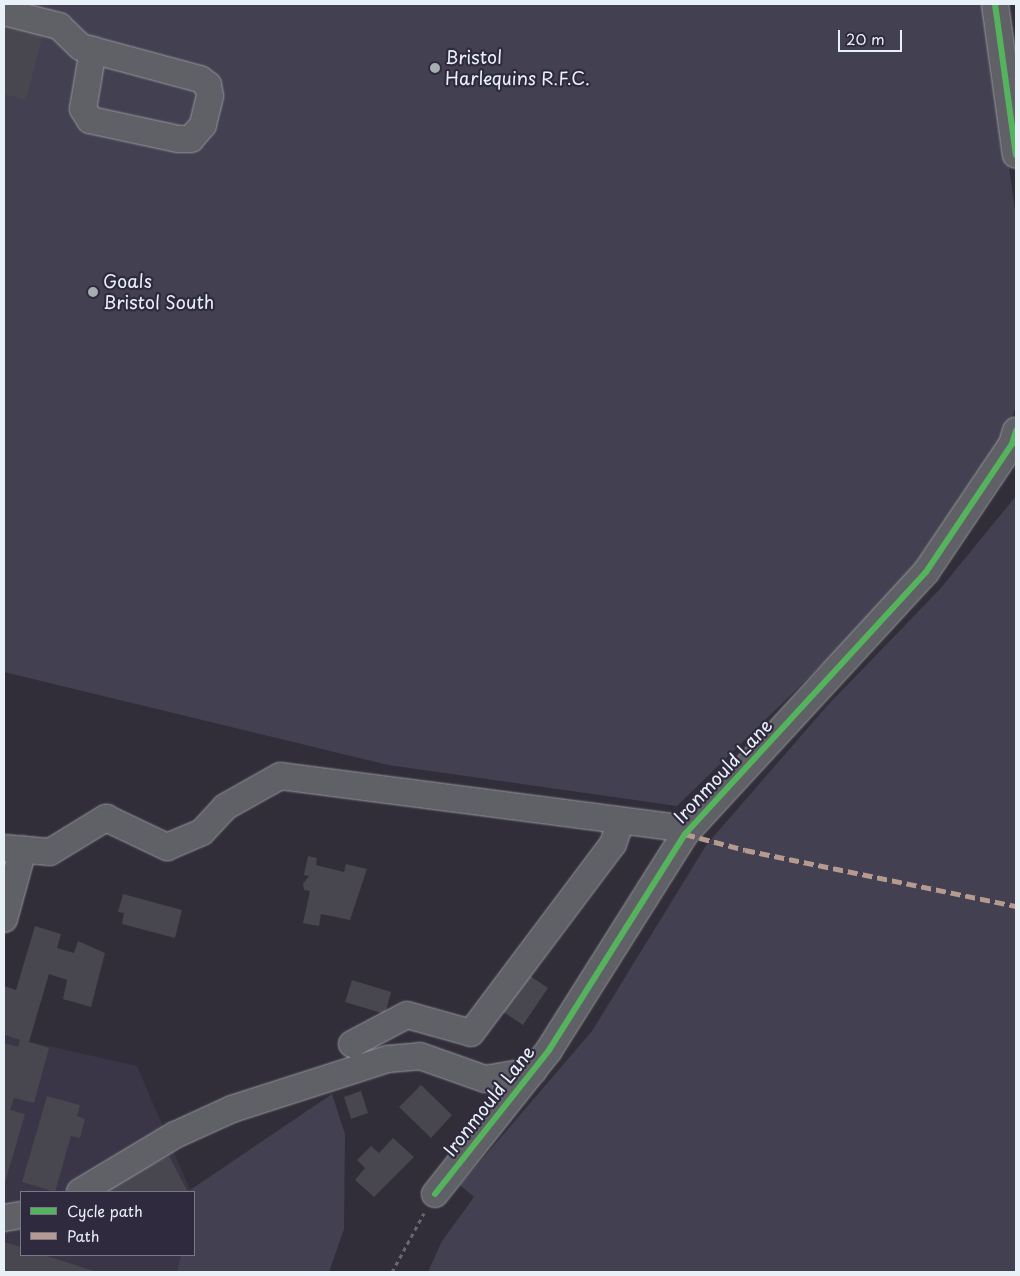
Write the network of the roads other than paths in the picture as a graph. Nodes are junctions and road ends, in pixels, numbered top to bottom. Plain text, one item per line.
1 (995, 4) edge
2 (4, 12) edge
3 (93, 50) junction
4 (1011, 85) edge
5 (1016, 155) edge
6 (1016, 431) edge
7 (621, 821) junction
8 (689, 829) junction
9 (13, 849) edge
10 (4, 919) edge
11 (352, 1044) dead end
12 (532, 1071) junction
13 (82, 1191) edge
14 (435, 1194) road end
15 (20, 1214) edge
16 (4, 1218) edge

1 - 4 street
2 - 3 street
3 - 3 street
4 - 5 street
6 - 8 street, Ironmould Lane
7 - 8 street
7 - 9 street
7 - 11 street
8 - 12 street, Ironmould Lane
9 - 10 street
12 - 13 street
12 - 14 street, Ironmould Lane
15 - 16 street

